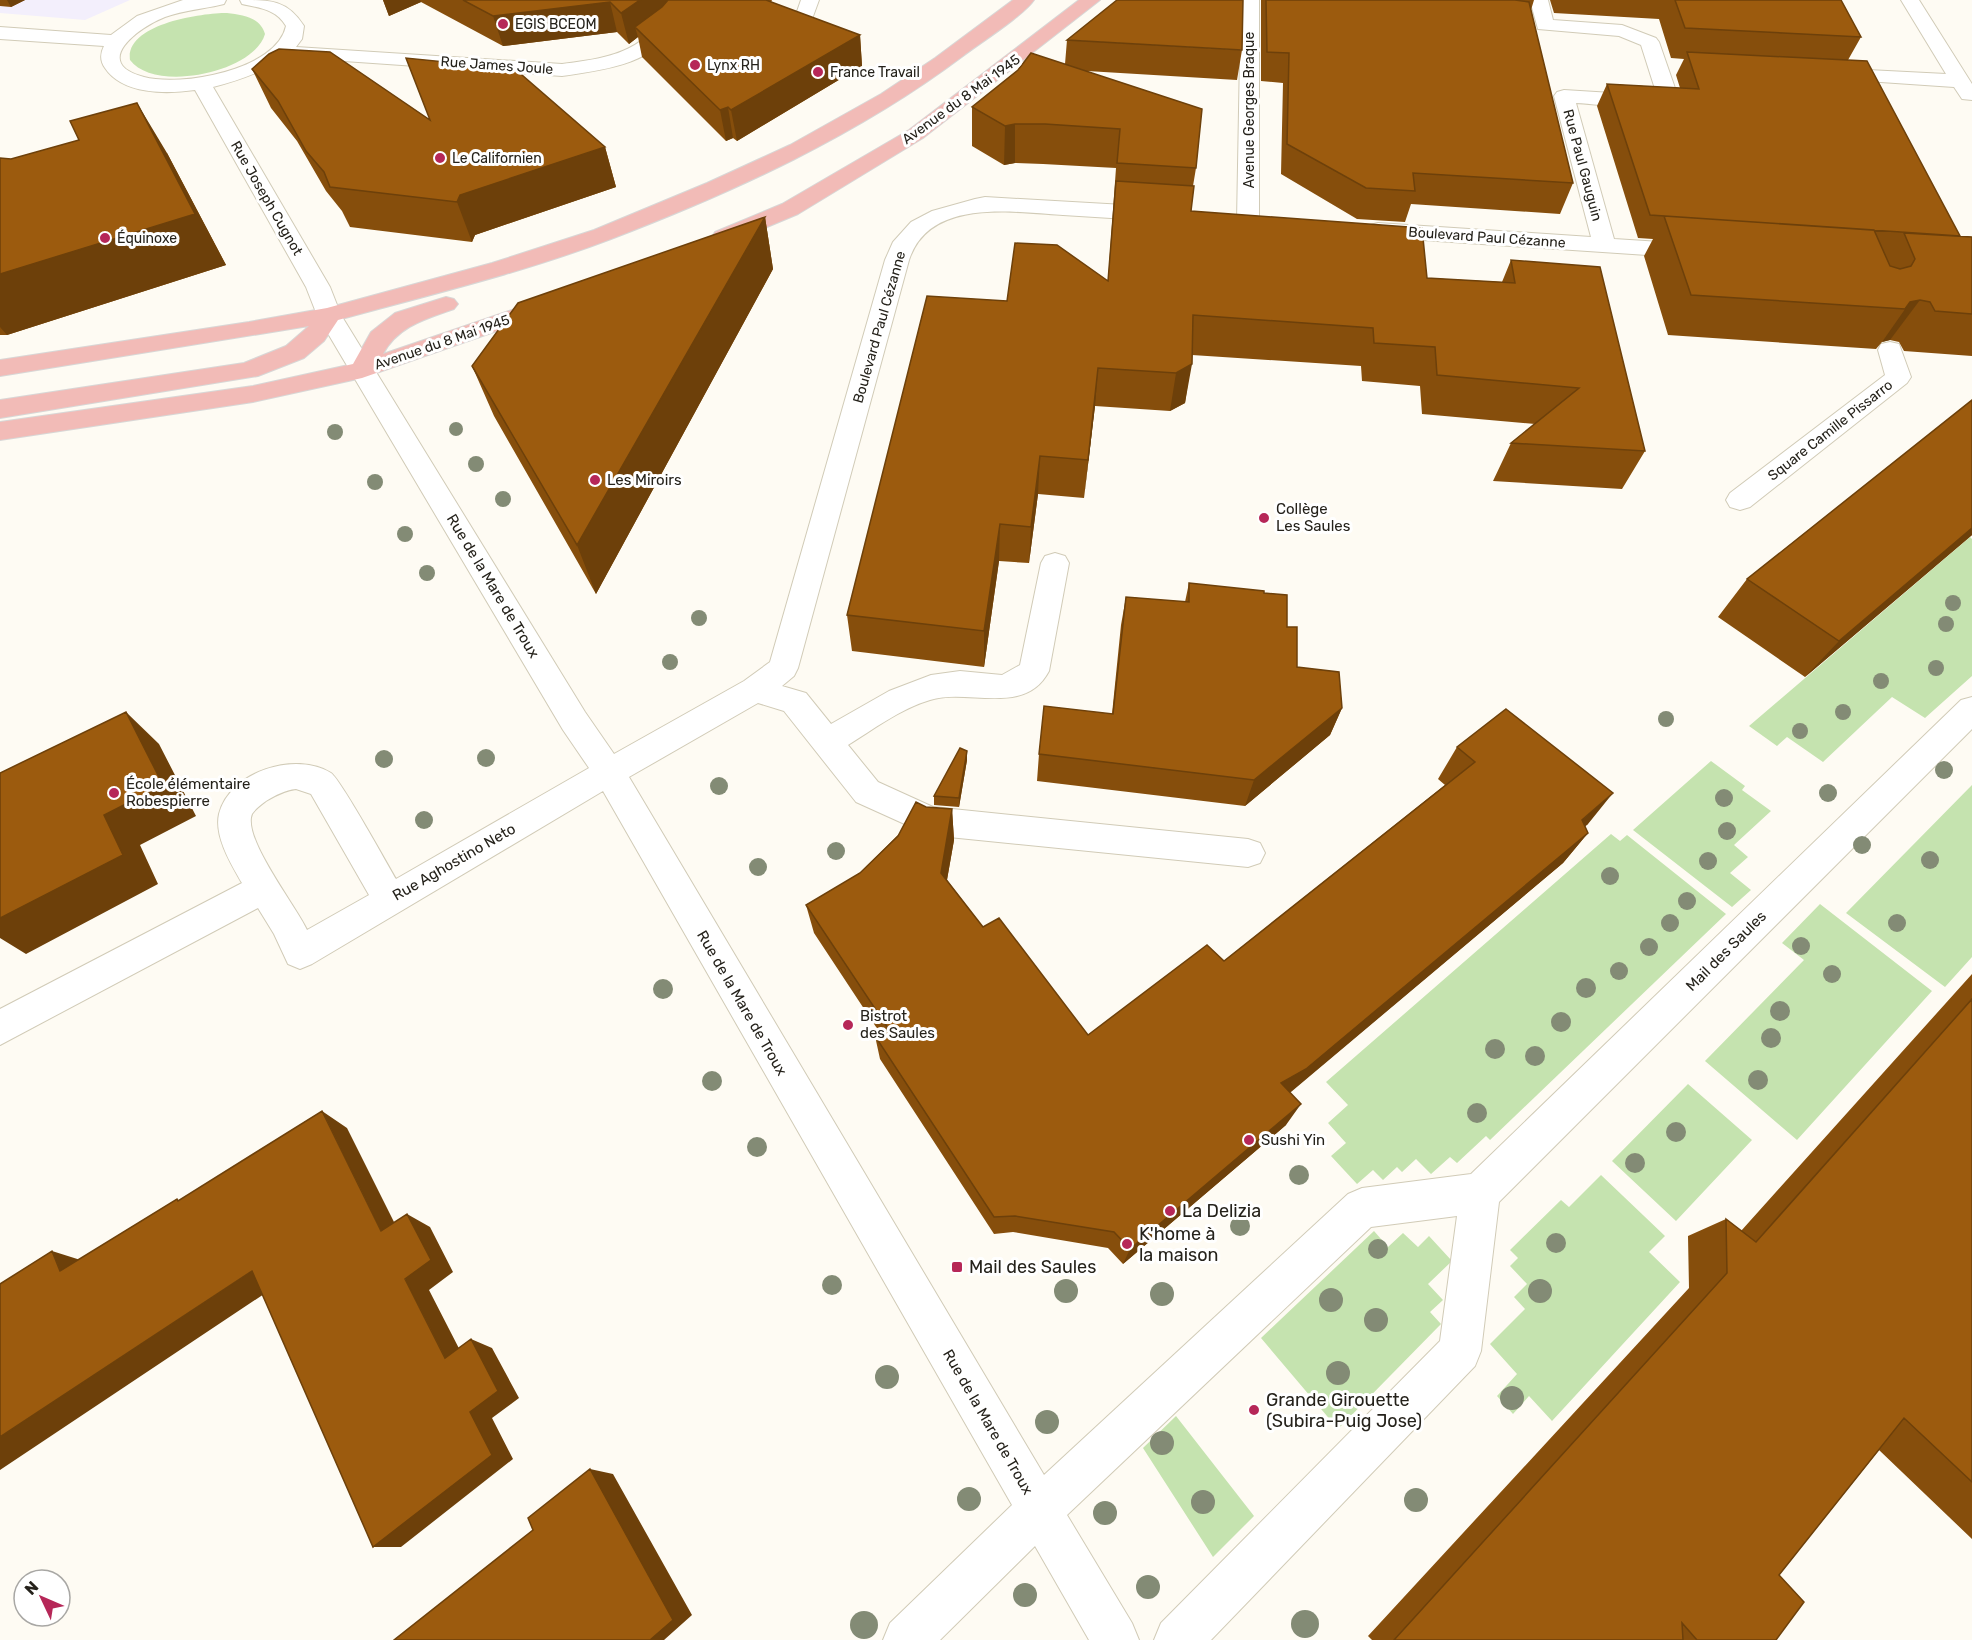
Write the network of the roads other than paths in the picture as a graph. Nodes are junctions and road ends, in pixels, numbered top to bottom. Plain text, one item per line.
1 (217, 0) edge
2 (249, 0) edge
3 (685, 0) edge
4 (810, 0) edge
5 (1025, 0) edge
6 (1091, 0) edge
7 (1250, 0) edge
8 (1539, 0) edge
9 (1910, 0) edge
10 (1524, 23) edge
11 (1545, 25) junction
12 (801, 26) edge
13 (0, 33) edge
14 (116, 41) junction
15 (281, 51) junction
16 (1657, 65) junction
17 (1680, 67) dead end
18 (1811, 73) edge
19 (1960, 81) junction
20 (201, 83) junction
21 (1972, 100) edge
22 (715, 188) junction
23 (1176, 216) edge
24 (1248, 221) edge
25 (1355, 228) edge
26 (707, 244) edge
27 (1604, 245) junction
28 (1717, 253) edge
29 (570, 298) edge
30 (329, 315) junction
31 (1890, 350) edge
32 (0, 368) edge
33 (362, 370) junction
34 (0, 409) edge
35 (0, 431) edge
36 (1740, 500) dead end
37 (1055, 562) dead end
38 (755, 690) junction
39 (1972, 709) edge
40 (827, 742) junction
41 (609, 772) junction
42 (1248, 853) dead end
43 (262, 889) junction
44 (390, 900) junction
45 (0, 1028) edge
46 (1480, 1193) junction
47 (1039, 1510) junction
48 (907, 1640) edge
49 (1115, 1640) edge
50 (1178, 1640) edge

1 - 14 street
2 - 15 street
3 - 15 street, Rue James Joule
4 - 12 street
5 - 22 main road
6 - 26 main road, Avenue du 8 Mai 1945
7 - 24 street, Avenue Georges Braque
8 - 11 street
9 - 19 street
10 - 11 street, Rue Paul Gauguin
11 - 16 street, Rue Paul Gauguin
13 - 14 street
14 - 20 street
15 - 20 street
16 - 17 street
16 - 27 street, Rue Paul Gauguin
18 - 19 street
19 - 21 street
20 - 30 street, Rue Joseph Cugnot
22 - 30 main road
22 - 33 main road
23 - 38 street, Boulevard Paul Cézanne
25 - 27 street, Boulevard Paul Cézanne
27 - 28 street, Boulevard Paul Cézanne
29 - 33 main road, Avenue du 8 Mai 1945
30 - 32 main road
30 - 33 street, Rue Joseph Cugnot
30 - 34 main road
31 - 36 street, Square Camille Pissarro
33 - 35 main road, Avenue du 8 Mai 1945
33 - 41 street, Rue de la Mare de Troux
37 - 40 street
38 - 40 street
38 - 41 street, Boulevard Paul Cézanne
39 - 46 street, Mail des Saules
40 - 42 street
41 - 44 street, Rue Aghostino Neto
41 - 47 street, Rue de la Mare de Troux
43 - 44 street, Rue Aghostino Neto
43 - 44 street
43 - 45 street
46 - 47 street
46 - 50 street
47 - 48 street
47 - 49 street, Rue de la Mare de Troux

